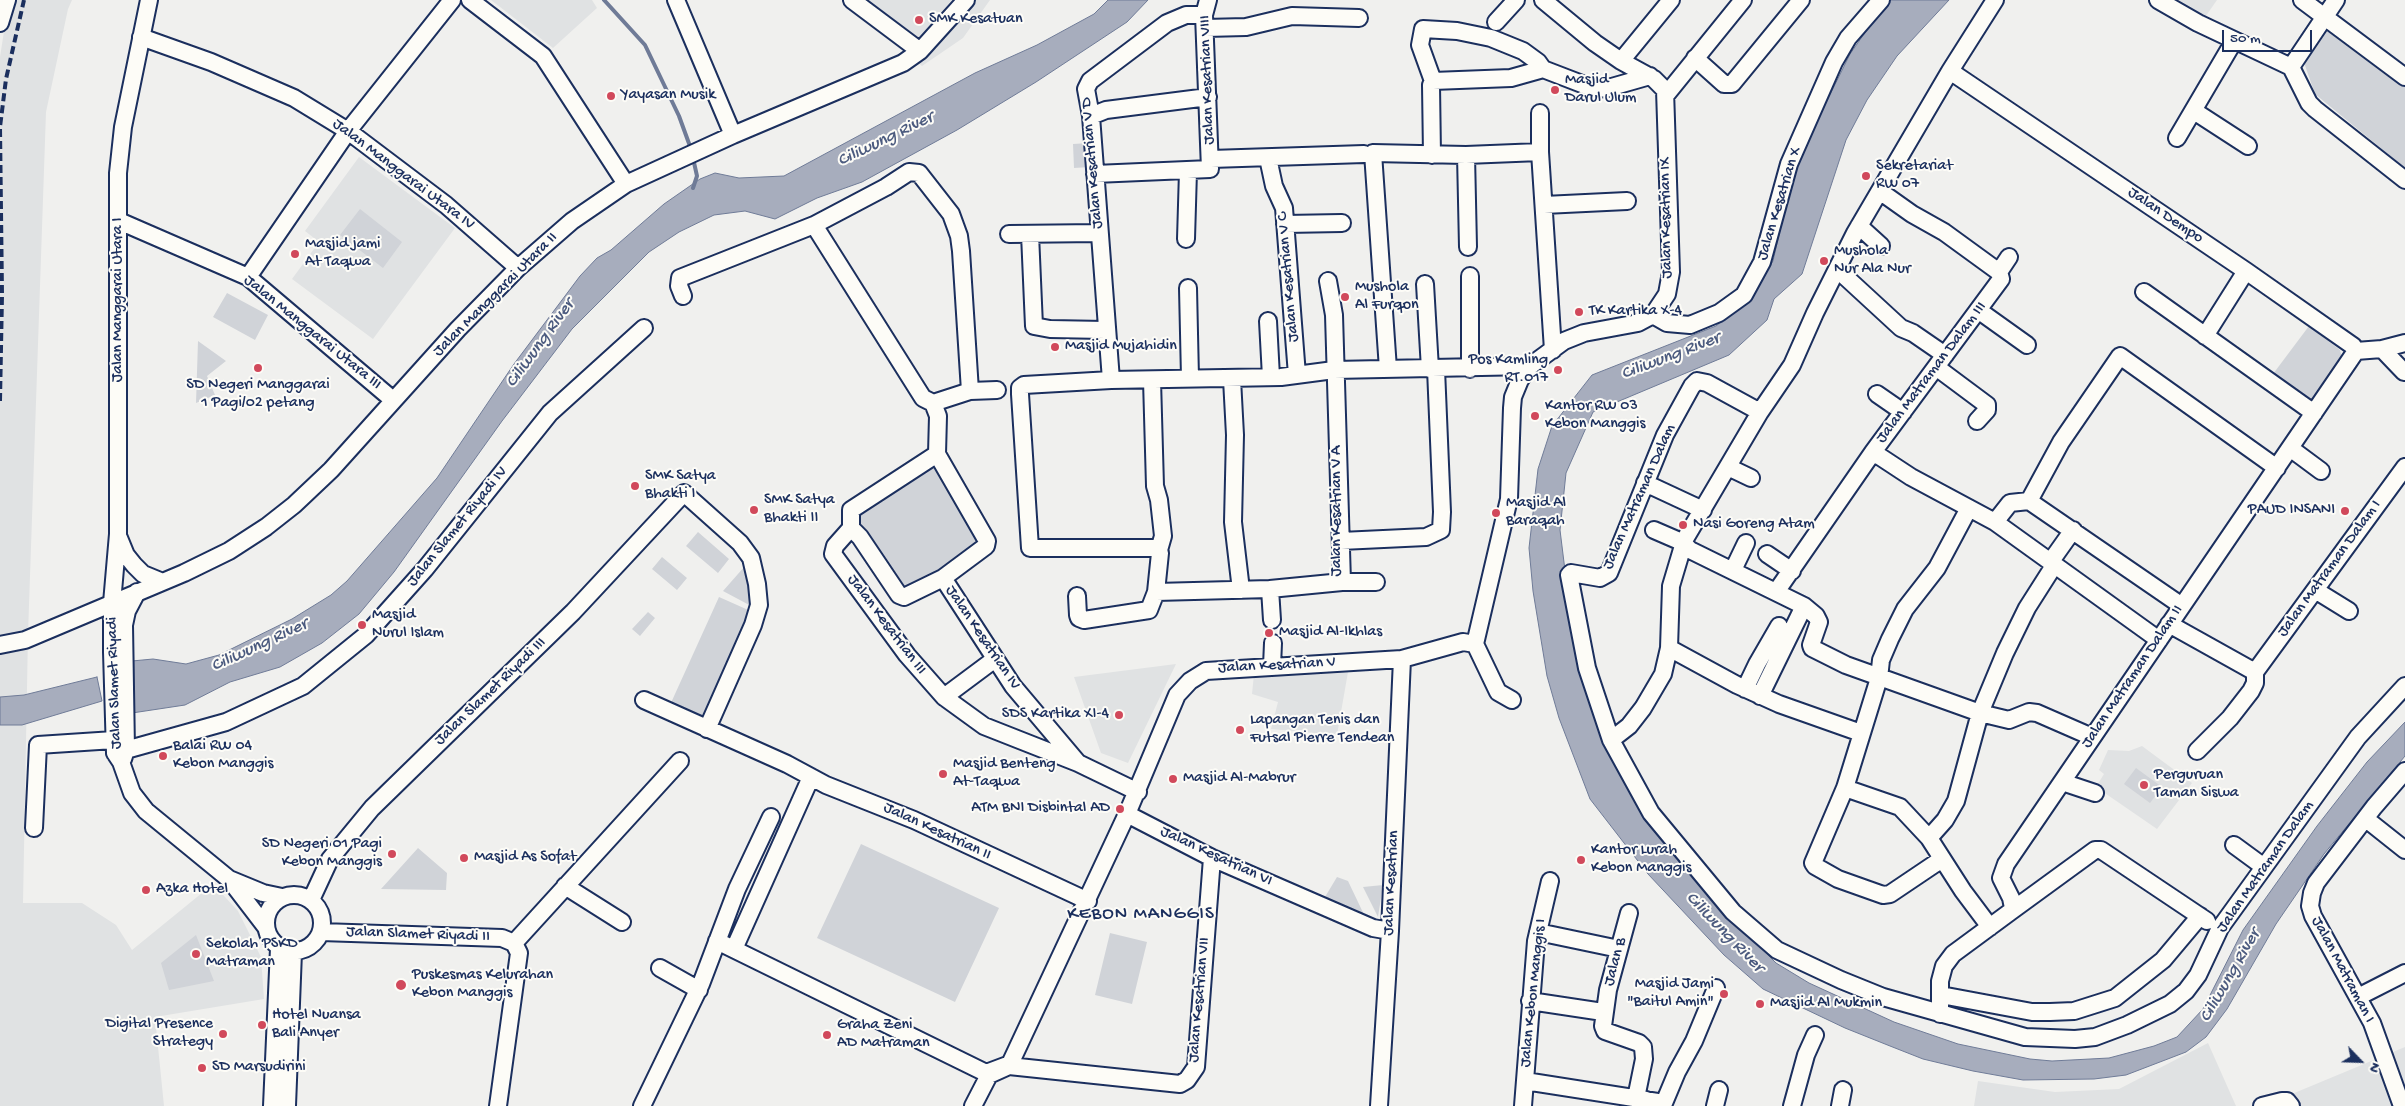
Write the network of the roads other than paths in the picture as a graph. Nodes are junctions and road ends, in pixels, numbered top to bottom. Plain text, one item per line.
1 (7, 0) edge
2 (149, 0) edge
3 (452, 0) edge
4 (470, 0) edge
5 (676, 0) edge
6 (852, 0) edge
7 (966, 0) edge
8 (1516, 0) edge
9 (1543, 0) edge
10 (1671, 0) edge
11 (1743, 0) edge
12 (1801, 0) edge
13 (1881, 0) edge
14 (1995, 0) edge
15 (2158, 0) edge
16 (2302, 0) edge
17 (2336, 0) edge
18 (1206, 14) edge
19 (2326, 16) junction
20 (1359, 18) dead end
21 (1496, 22) dead end
22 (0, 23) edge
23 (140, 37) junction
24 (2234, 41) junction
25 (920, 51) junction
26 (1695, 58) junction
27 (1621, 61) junction
28 (2291, 67) junction
29 (1543, 69) junction
30 (1950, 70) junction
31 (1650, 76) junction
32 (2405, 77) edge
33 (1433, 81) junction
34 (1666, 95) junction
35 (1208, 97) junction
36 (2194, 111) junction
37 (1540, 113) dead end
38 (1091, 116) junction
39 (348, 131) junction
40 (733, 134) junction
41 (2176, 138) dead end
42 (2248, 146) dead end
43 (1540, 152) junction
44 (1364, 154) dead end
45 (1432, 155) junction
46 (1466, 155) junction
47 (1268, 158) junction
48 (1211, 159) junction
49 (1188, 171) junction
50 (1095, 174) junction
51 (2405, 180) edge
52 (626, 184) junction
53 (1881, 192) junction
54 (1628, 201) dead end
55 (1544, 205) junction
56 (119, 221) junction
57 (1342, 223) dead end
58 (1285, 224) junction
59 (814, 225) junction
60 (1859, 226) junction
61 (1099, 233) junction
62 (1009, 234) dead end
63 (1030, 234) junction
64 (1186, 239) dead end
65 (1881, 246) dead end
66 (1468, 247) dead end
67 (2010, 257) dead end
68 (518, 268) junction
69 (1838, 270) junction
70 (2246, 271) junction
71 (1999, 272) junction
72 (1470, 276) dead end
73 (248, 277) junction
74 (1328, 281) dead end
75 (1425, 284) dead end
76 (1188, 288) dead end
77 (2144, 292) dead end
78 (683, 296) dead end
79 (1978, 310) junction
80 (1653, 315) junction
81 (1268, 321) dead end
82 (644, 328) dead end
83 (1105, 330) junction
84 (2204, 336) junction
85 (2405, 343) edge
86 (2027, 345) dead end
87 (2382, 349) junction
88 (1552, 350) junction
89 (2356, 351) junction
90 (1941, 361) junction
91 (1530, 366) junction
92 (1388, 369) junction
93 (1433, 369) junction
94 (1470, 369) junction
95 (1334, 370) junction
96 (1297, 375) junction
97 (2405, 375) edge
98 (1271, 377) junction
99 (1190, 378) junction
100 (1232, 379) junction
101 (1111, 380) junction
102 (1152, 380) junction
103 (997, 390) dead end
104 (970, 391) junction
105 (1877, 394) dead end
106 (393, 400) junction
107 (933, 403) junction
108 (1760, 412) junction
109 (1902, 412) junction
110 (2314, 413) junction
111 (1977, 421) dead end
112 (2290, 448) junction
113 (1873, 452) junction
114 (937, 454) junction
115 (1728, 467) junction
116 (2405, 467) edge
117 (2276, 468) junction
118 (2321, 471) dead end
119 (1751, 478) dead end
120 (1645, 483) junction
121 (2029, 501) junction
122 (1969, 508) junction
123 (1703, 510) junction
124 (1995, 522) junction
125 (851, 528) junction
126 (1654, 530) dead end
127 (2073, 530) junction
128 (118, 534) junction
129 (1341, 541) junction
130 (1746, 543) dead end
131 (1684, 544) junction
132 (1159, 550) junction
133 (1767, 554) dead end
134 (2053, 562) junction
135 (1733, 570) junction
136 (1792, 571) junction
137 (943, 578) junction
138 (160, 581) junction
139 (1342, 582) junction
140 (1376, 582) dead end
141 (1270, 589) junction
142 (1241, 590) junction
143 (2315, 590) junction
144 (137, 592) junction
145 (1156, 592) junction
146 (1776, 592) junction
147 (1077, 596) dead end
148 (112, 603) junction
149 (1804, 606) junction
150 (2182, 606) junction
151 (2349, 611) dead end
152 (1272, 620) dead end
153 (2170, 624) junction
154 (1779, 626) dead end
155 (2159, 640) junction
156 (1273, 643) dead end
157 (1474, 644) junction
158 (0, 645) edge
159 (1669, 648) junction
160 (118, 652) junction
161 (995, 659) junction
162 (1402, 659) junction
163 (1272, 666) junction
164 (2255, 672) junction
165 (1879, 678) junction
166 (2405, 686) edge
167 (1745, 689) junction
168 (1760, 696) junction
169 (944, 697) junction
170 (644, 700) dead end
171 (1512, 700) dead end
172 (1980, 713) junction
173 (707, 729) junction
174 (1861, 733) junction
175 (2092, 737) junction
176 (1611, 740) junction
177 (119, 751) junction
178 (2197, 751) dead end
179 (680, 761) dead end
180 (1078, 763) junction
181 (2405, 771) edge
182 (811, 777) junction
183 (2062, 782) junction
184 (1845, 788) junction
185 (1138, 792) junction
186 (2095, 793) dead end
187 (1127, 814) junction
188 (771, 817) dead end
189 (2366, 819) junction
190 (34, 828) dead end
191 (1929, 838) junction
192 (2234, 845) dead end
193 (2405, 850) edge
194 (1212, 858) junction
195 (1942, 859) junction
196 (2264, 867) junction
197 (229, 879) junction
198 (1550, 882) dead end
199 (565, 886) junction
200 (282, 897) junction
201 (311, 900) junction
202 (1088, 901) junction
203 (2010, 912) junction
204 (1629, 913) dead end
205 (2200, 916) junction
206 (622, 922) dead end
207 (266, 926) junction
208 (1990, 927) junction
209 (2220, 928) junction
210 (1390, 931) junction
211 (321, 932) junction
212 (1538, 932) junction
213 (718, 941) junction
214 (514, 943) junction
215 (734, 949) junction
216 (1619, 949) junction
217 (286, 950) junction
218 (660, 968) dead end
219 (2405, 973) edge
220 (1716, 988) dead end
221 (699, 990) junction
222 (1941, 995) junction
223 (2358, 997) junction
224 (1530, 1002) junction
225 (1604, 1012) junction
226 (1940, 1014) junction
227 (1815, 1035) dead end
228 (1009, 1065) junction
229 (1525, 1081) junction
230 (1843, 1090) dead end
231 (1646, 1102) edge
232 (272, 1106) edge
233 (287, 1106) edge
234 (498, 1106) edge
235 (642, 1106) edge
236 (973, 1106) edge
237 (1379, 1106) edge
238 (1523, 1106) edge
239 (1792, 1106) edge
240 (1840, 1106) edge
241 (2262, 1106) edge
242 (2291, 1106) edge
243 (2402, 1106) edge

1 - 22 street
2 - 23 street, Jalan Manggarai Utara I
3 - 39 street
4 - 52 street
5 - 40 street
6 - 25 street
7 - 25 street, Jalan Manggarai Utara II
8 - 21 street
9 - 27 street
10 - 27 street
11 - 26 street
12 - 26 street
13 - 80 street, Jalan Kesatrian X
14 - 30 street
15 - 24 street
16 - 19 street
17 - 19 street
18 - 20 street, Jalan Kesatrian V D
18 - 35 street, Jalan Kesatrian VIII
18 - 38 street, Jalan Kesatrian V D
19 - 28 street
19 - 32 street
23 - 39 street, Jalan Manggarai Utara IV
23 - 56 street, Jalan Manggarai Utara I
24 - 28 street
24 - 36 street
25 - 40 street, Jalan Manggarai Utara II
26 - 34 street
27 - 31 street
28 - 51 street
29 - 31 street
29 - 33 street
29 - 33 street
30 - 53 street
30 - 70 street, Jalan Dempo
31 - 34 street
33 - 45 street
34 - 80 street, Jalan Kesatrian IX
35 - 38 street
35 - 48 street, Jalan Kesatrian VIII
36 - 41 street
36 - 42 street
37 - 43 street
38 - 50 street, Jalan Kesatrian V D
39 - 68 street, Jalan Manggarai Utara IV
39 - 73 street
40 - 52 street, Jalan Manggarai Utara II
43 - 46 street
43 - 55 street
44 - 47 street
45 - 46 street
45 - 92 street
46 - 66 street
47 - 48 street, Jalan Kesatrian VIII
47 - 58 street, Jalan Kesatrian V C
48 - 49 street, Jalan Kesatrian VIII
49 - 50 street, Jalan Kesatrian VIII
49 - 64 street
50 - 61 street, Jalan Kesatrian V D
52 - 68 street, Jalan Manggarai Utara II
53 - 60 street
53 - 71 street
54 - 55 street
55 - 88 street
56 - 73 street, Jalan Manggarai Utara III
56 - 128 street, Jalan Manggarai Utara I
57 - 58 street
58 - 96 street, Jalan Kesatrian V C
59 - 78 street
59 - 104 street
59 - 107 street
60 - 65 street
60 - 69 street
61 - 63 street
61 - 83 street, Jalan Kesatrian V D
62 - 63 street
63 - 83 street
67 - 71 street
68 - 106 street, Jalan Manggarai Utara II
69 - 90 street
69 - 108 street
70 - 84 street
70 - 89 street, Jalan Dempo
71 - 79 street, Jalan Matraman Dalam III
72 - 94 street
73 - 106 street, Jalan Manggarai Utara III
74 - 95 street, Jalan Kesatrian V A
75 - 93 street
76 - 99 street
77 - 84 street
79 - 86 street
79 - 90 street, Jalan Matraman Dalam III
80 - 88 street
81 - 98 street
82 - 177 street, Jalan Slamet Riyadi IV
83 - 101 street, Jalan Kesatrian V D
84 - 110 street
85 - 87 street
87 - 89 street
87 - 97 street
88 - 91 street
89 - 110 street, Jalan Matraman Dalam II
90 - 109 street, Jalan Matraman Dalam III
90 - 111 street
91 - 94 street
91 - 157 street
92 - 93 street
92 - 95 street
93 - 94 street
93 - 129 street
95 - 96 street
95 - 129 street, Jalan Kesatrian V A
96 - 98 street
98 - 100 street
99 - 100 street
99 - 102 street
100 - 142 street
101 - 102 street
101 - 132 street
102 - 132 street
103 - 104 street
104 - 107 street
105 - 109 street
106 - 138 street, Jalan Manggarai Utara II
107 - 114 street
108 - 115 street
108 - 120 street, Jalan Matraman Dalam
109 - 113 street, Jalan Matraman Dalam III
110 - 112 street, Jalan Matraman Dalam II
112 - 117 street, Jalan Matraman Dalam II
112 - 118 street
113 - 122 street
113 - 136 street, Jalan Matraman Dalam III
114 - 125 street, Jalan Kesatrian III
114 - 137 street, Jalan Kesatrian IV
115 - 119 street
115 - 123 street
116 - 143 street, Jalan Matraman Dalam I
117 - 121 street
117 - 150 street, Jalan Matraman Dalam II
120 - 123 street
120 - 176 street, Jalan Matraman Dalam
121 - 124 street
121 - 127 street
122 - 124 street
122 - 165 street
123 - 131 street
124 - 134 street
125 - 137 street
125 - 169 street, Jalan Kesatrian III
126 - 131 street
127 - 134 street
127 - 150 street
128 - 138 street
128 - 148 street, Jalan Manggarai Utara I
129 - 139 street, Jalan Kesatrian V A
130 - 135 street
131 - 135 street
131 - 159 street
132 - 145 street
133 - 136 street
134 - 155 street
134 - 172 street
135 - 146 street
136 - 146 street, Jalan Matraman Dalam III
137 - 161 street, Jalan Kesatrian IV
138 - 144 street, Jalan Manggarai Utara II
139 - 140 street
139 - 141 street, Jalan Kesatrian V A
141 - 142 street, Jalan Kesatrian V A
141 - 152 street
142 - 145 street, Jalan Kesatrian V A
143 - 151 street
143 - 164 street, Jalan Matraman Dalam I
144 - 148 street, Jalan Manggarai Utara II
144 - 160 street, Jalan Slamet Riyadi
145 - 147 street
146 - 149 street
148 - 158 street, Jalan Manggarai Utara II
148 - 160 street, Jalan Slamet Riyadi
149 - 165 street
149 - 168 street
150 - 153 street, Jalan Matraman Dalam II
153 - 155 street, Jalan Matraman Dalam II
153 - 164 street
154 - 167 street
155 - 175 street, Jalan Matraman Dalam II
156 - 163 street
157 - 162 street
157 - 171 street
159 - 167 street
159 - 176 street
160 - 177 street, Jalan Slamet Riyadi
161 - 169 street
161 - 180 street, Jalan Kesatrian IV
162 - 163 street, Jalan Kesatrian V
162 - 210 street, Jalan Kesatrian
163 - 185 street, Jalan Kesatrian V
164 - 178 street, Jalan Matraman Dalam I
165 - 172 street
165 - 174 street
166 - 196 street, Jalan Matraman Dalam
167 - 168 street
168 - 174 street
169 - 180 street, Jalan Kesatrian III
170 - 173 street, Jalan Kesatrian II
172 - 175 street
172 - 191 street
173 - 182 street, Jalan Kesatrian II
173 - 201 street, Jalan Slamet Riyadi III
174 - 184 street
175 - 183 street, Jalan Matraman Dalam II
176 - 226 street, Jalan Matraman Dalam
177 - 190 street, Jalan Slamet Riyadi IV
177 - 197 street, Jalan Slamet Riyadi
179 - 199 street
180 - 185 street
181 - 189 street, Jalan Matraman I
182 - 202 street, Jalan Kesatrian II
182 - 215 street
183 - 186 street
183 - 203 street, Jalan Matraman Dalam II
184 - 191 street
184 - 195 street
185 - 187 street
187 - 194 street, Jalan Kesatrian VI
187 - 202 street
188 - 213 street
189 - 193 street
189 - 223 street, Jalan Matraman I
191 - 195 street
192 - 196 street
194 - 210 street, Jalan Kesatrian VI
194 - 228 street, Jalan Kesatrian VII
195 - 208 street
196 - 209 street, Jalan Matraman Dalam
197 - 200 street, Jalan Slamet Riyadi
197 - 207 street, Jalan Slamet Riyadi
198 - 212 street, Jalan Kebon Manggis I
199 - 206 street
199 - 214 street
200 - 201 street
200 - 207 street
201 - 211 street
202 - 228 street
203 - 205 street
203 - 208 street
204 - 216 street, Jalan B
205 - 209 street
205 - 222 street, Jalan Matraman Dalam
207 - 217 street
208 - 222 street
209 - 226 street, Jalan Matraman Dalam
210 - 237 street, Jalan Kesatrian
211 - 214 street, Jalan Slamet Riyadi II
211 - 217 street
212 - 216 street
212 - 224 street, Jalan Kebon Manggis I
213 - 215 street
213 - 221 street
214 - 234 street
215 - 228 street
216 - 225 street, Jalan B
217 - 232 street
217 - 233 street
218 - 221 street
219 - 223 street
220 - 231 street
221 - 235 street
222 - 226 street
223 - 243 street, Jalan Matraman I
224 - 225 street
224 - 229 street, Jalan Kebon Manggis I
225 - 231 street, Jalan B
227 - 239 street
228 - 236 street
229 - 231 street
229 - 238 street, Jalan Kebon Manggis I
230 - 240 street
241 - 242 street

